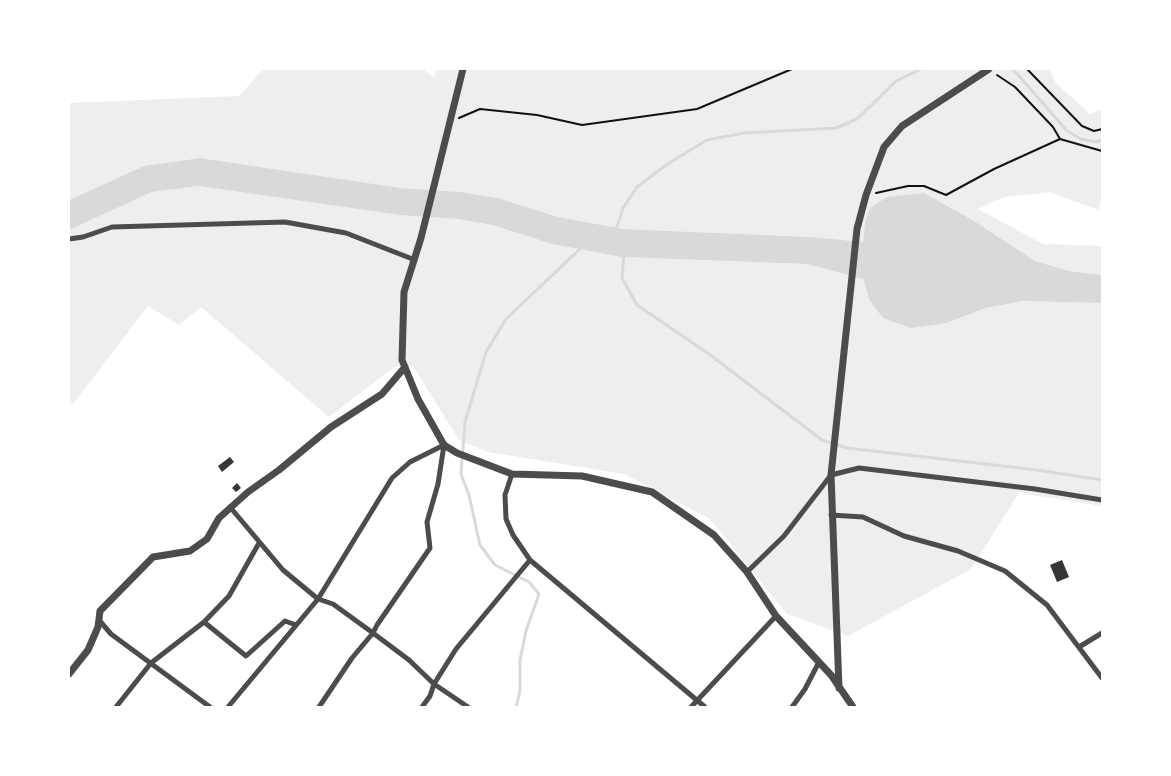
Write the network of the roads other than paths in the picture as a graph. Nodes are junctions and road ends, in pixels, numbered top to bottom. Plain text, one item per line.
1 (463, 69) edge
2 (989, 69) edge
3 (69, 239) edge
4 (415, 260) junction
5 (405, 367) junction
6 (444, 445) junction
7 (512, 474) junction
8 (831, 475) junction
9 (1102, 500) edge
10 (230, 507) junction
11 (831, 515) junction
12 (259, 543) junction
13 (530, 560) junction
14 (746, 572) junction
15 (318, 598) junction
16 (776, 616) junction
17 (98, 620) junction
18 (204, 622) junction
19 (296, 625) junction
20 (1102, 633) edge
21 (374, 634) junction
22 (1079, 647) junction
23 (818, 662) junction
24 (151, 663) junction
25 (69, 674) edge
26 (1102, 678) edge
27 (434, 684) junction
28 (839, 688) junction
29 (697, 700) junction
30 (116, 707) edge
31 (210, 707) edge
32 (228, 707) edge
33 (319, 707) edge
34 (422, 707) edge
35 (468, 707) edge
36 (691, 707) edge
37 (705, 707) edge
38 (792, 707) edge
39 (853, 707) edge

1 - 4 street
2 - 8 street
3 - 4 street
4 - 5 street
5 - 6 street
5 - 10 street
6 - 7 street
6 - 15 street
6 - 21 street
7 - 13 street
7 - 14 street
8 - 9 street
8 - 11 street
8 - 14 street
10 - 12 street
10 - 17 street
11 - 22 street
11 - 28 street
12 - 15 street
12 - 18 street
13 - 27 street
13 - 29 street
14 - 16 street
15 - 19 street
15 - 21 street
16 - 23 street
16 - 29 street
17 - 24 street
17 - 25 street
18 - 19 street
18 - 24 street
19 - 32 street
20 - 22 street
21 - 27 street
21 - 33 street
22 - 26 street
23 - 28 street
23 - 38 street
24 - 30 street
24 - 31 street
27 - 34 street
27 - 35 street
28 - 39 street
29 - 36 street
29 - 37 street

